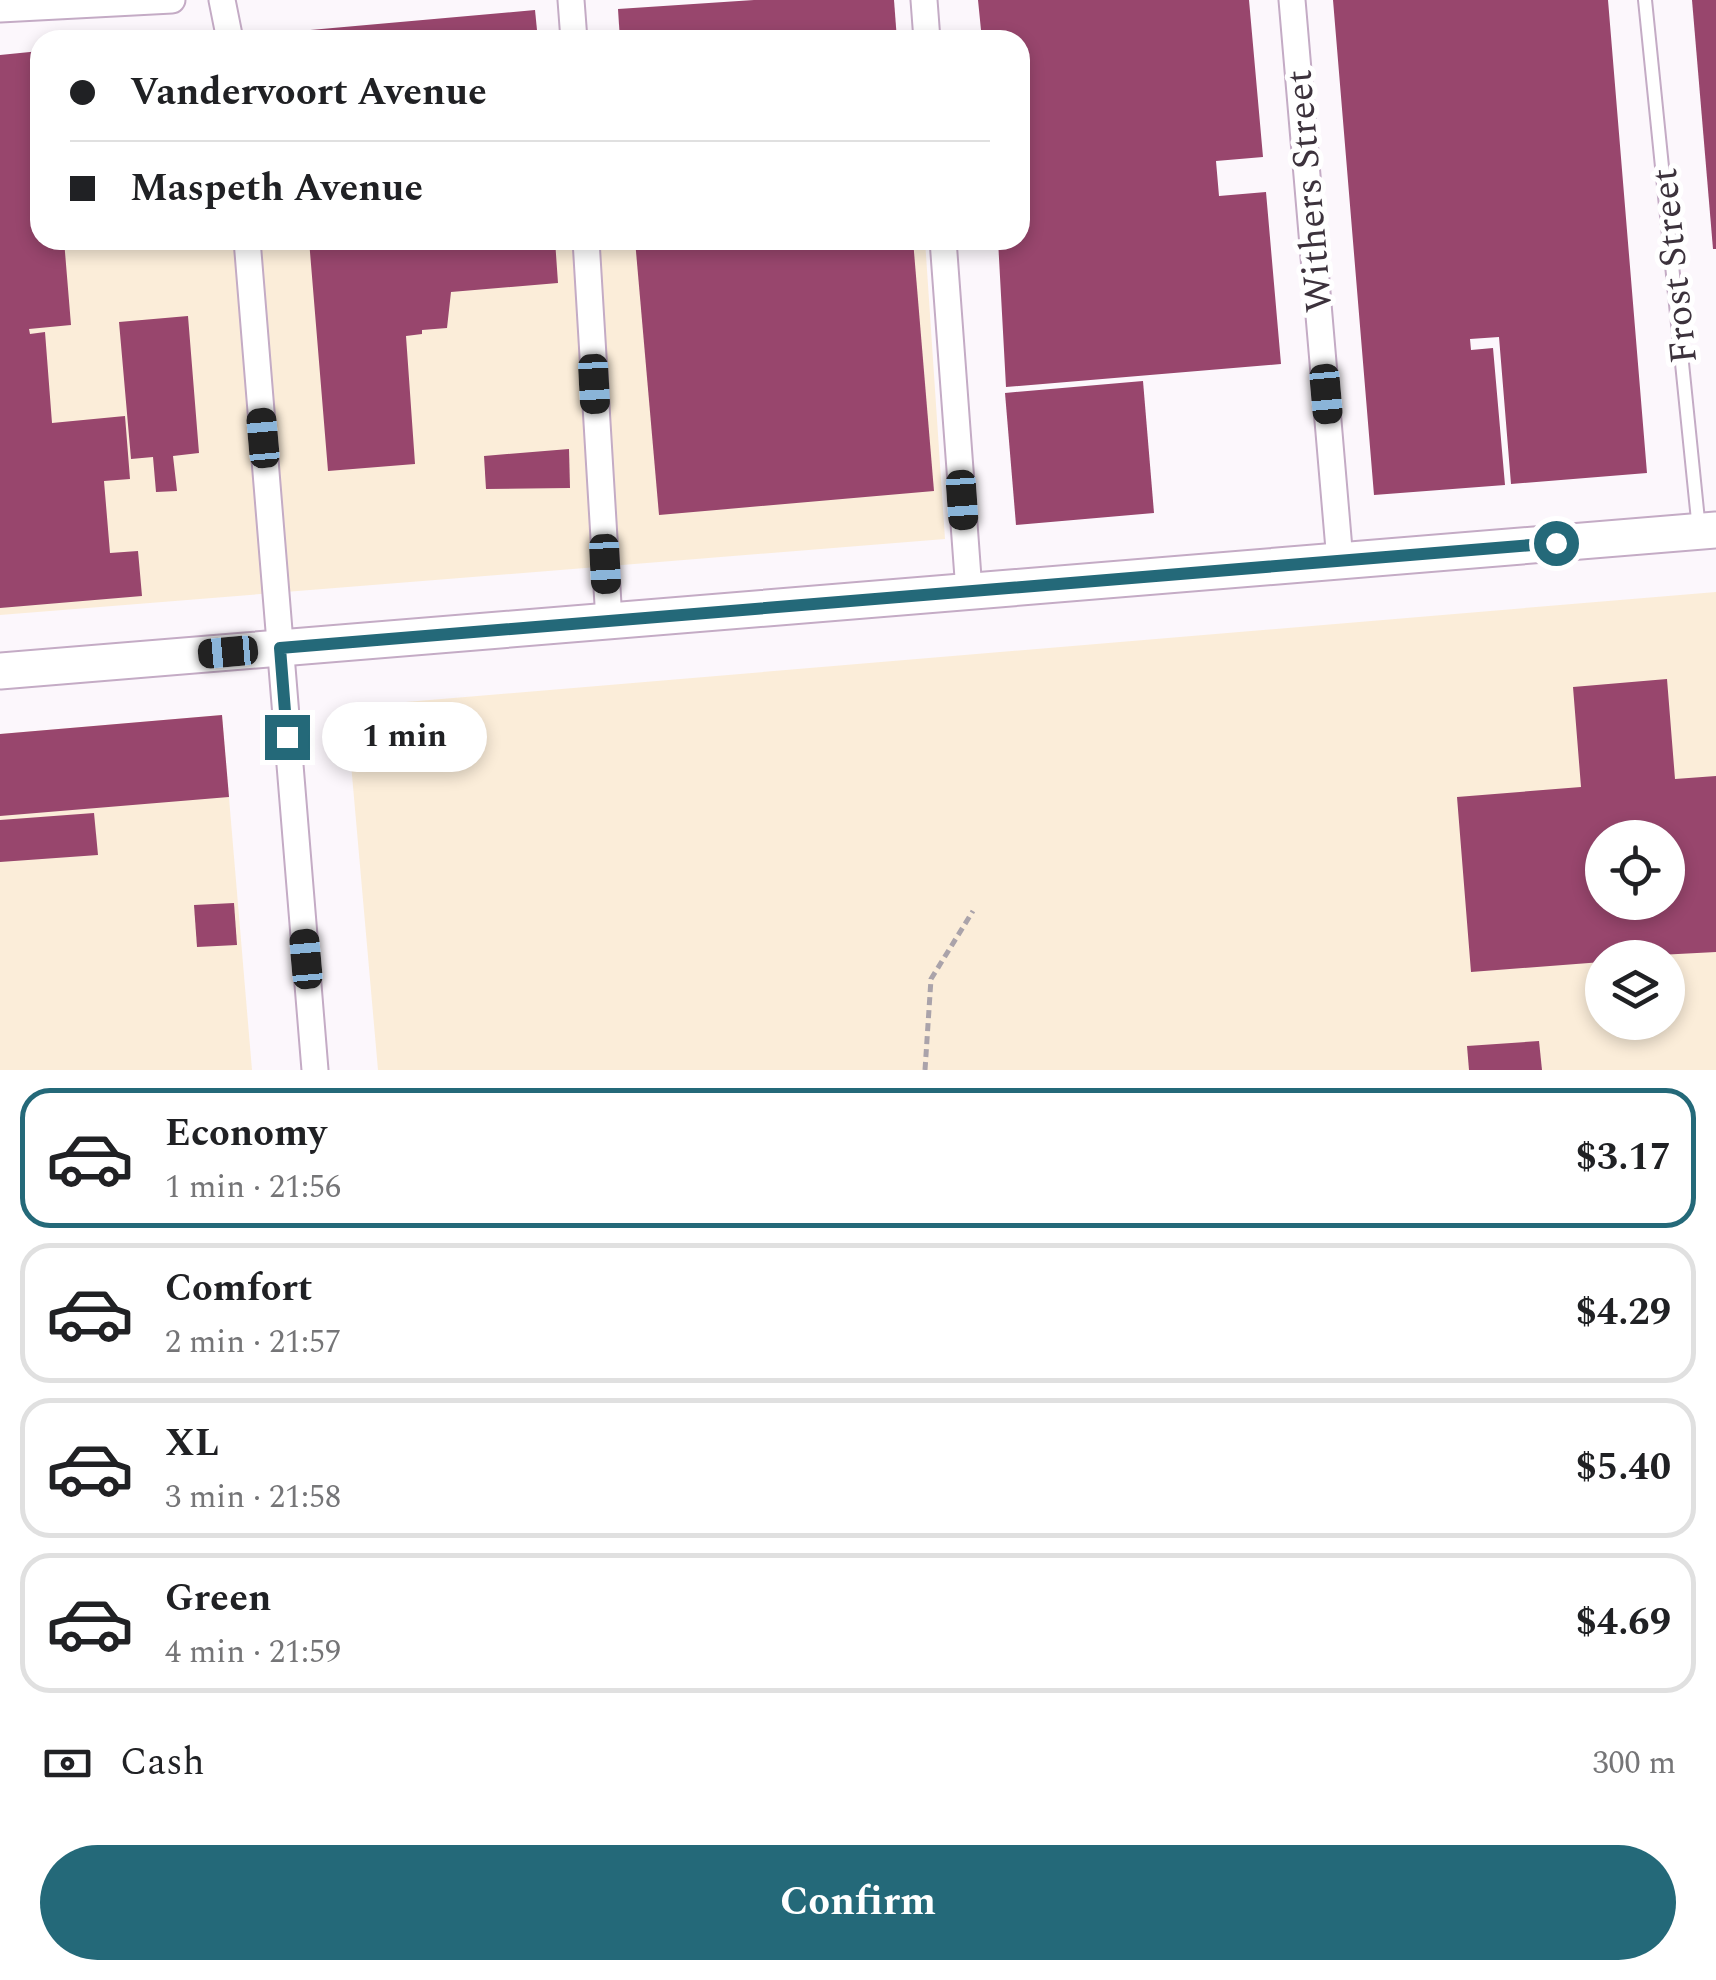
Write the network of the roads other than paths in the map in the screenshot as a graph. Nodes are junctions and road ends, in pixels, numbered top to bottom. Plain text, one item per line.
1 (172, 0) edge
2 (222, 0) edge
3 (572, 0) edge
4 (924, 0) edge
5 (1292, 0) edge
6 (1646, 0) edge
7 (0, 10) edge
8 (228, 30) edge
9 (574, 30) edge
10 (926, 30) edge
11 (247, 250) edge
12 (587, 250) edge
13 (943, 250) edge
14 (1708, 530) edge
15 (1340, 561) junction
16 (969, 592) junction
17 (608, 621) junction
18 (280, 648) junction
19 (0, 670) edge
20 (315, 1070) edge

1 - 7 street
2 - 8 street
3 - 9 street
4 - 10 street
5 - 15 street, Withers Street
6 - 14 lane, Frost Street
11 - 18 street
12 - 17 street
13 - 16 street
14 - 15 main road
15 - 16 main road
16 - 17 main road
17 - 18 main road
18 - 19 main road
18 - 20 street

